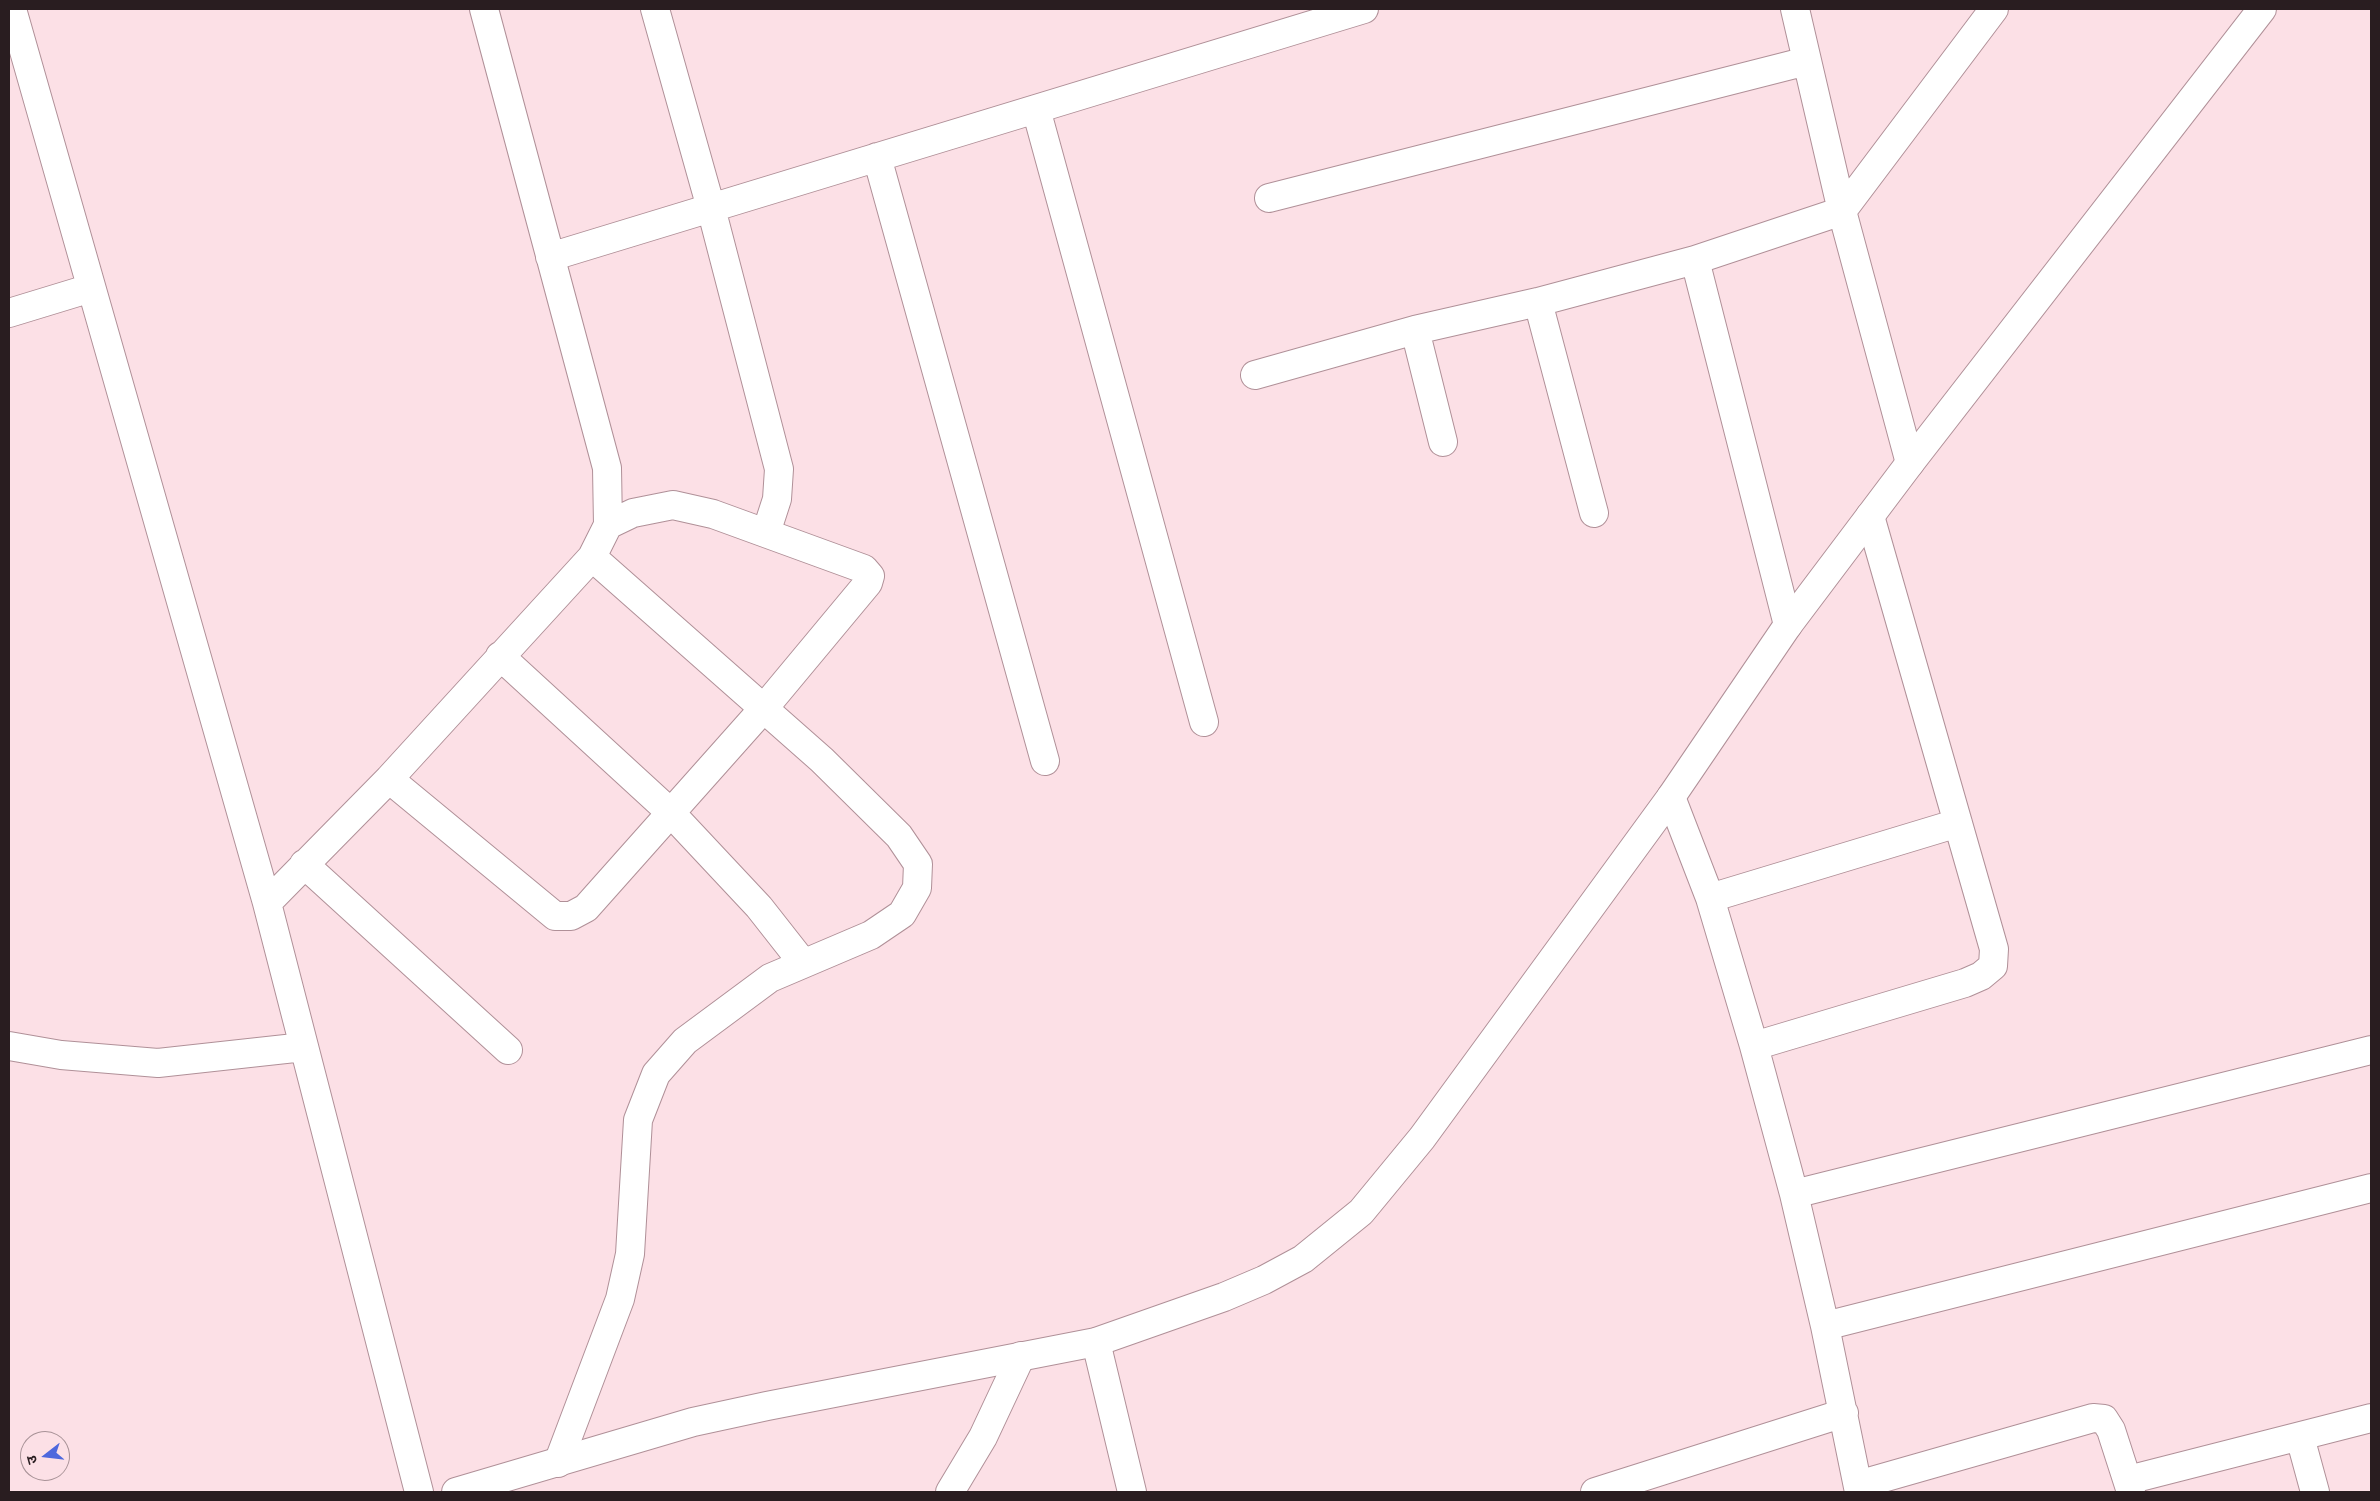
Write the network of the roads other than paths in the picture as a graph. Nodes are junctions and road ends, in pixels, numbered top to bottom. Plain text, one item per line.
1 (12, 9) edge
2 (484, 9) edge
3 (655, 9) edge
4 (1364, 9) edge
5 (1795, 9) edge
6 (1994, 9) edge
7 (2262, 9) edge
8 (1807, 61) junction
9 (1036, 110) junction
10 (878, 157) junction
11 (1269, 198) dead end
12 (711, 208) junction
13 (1842, 211) junction
14 (550, 257) junction
15 (1695, 260) junction
16 (91, 288) junction
17 (1538, 302) junction
18 (9, 313) edge
19 (1414, 330) junction
20 (1255, 375) dead end
21 (1443, 442) dead end
22 (1910, 463) junction
23 (1594, 513) dead end
24 (1870, 516) junction
25 (608, 525) junction
26 (766, 533) junction
27 (592, 557) junction
28 (1788, 625) junction
29 (500, 656) junction
30 (764, 708) junction
31 (1204, 722) dead end
32 (1045, 761) dead end
33 (389, 779) junction
34 (1671, 797) junction
35 (670, 812) junction
36 (1958, 822) junction
37 (304, 864) junction
38 (1710, 898) junction
39 (267, 903) junction
40 (803, 963) junction
41 (9, 1046) edge
42 (1754, 1046) junction
43 (304, 1047) junction
44 (508, 1050) dead end
45 (2371, 1050) edge
46 (2371, 1188) edge
47 (1794, 1194) junction
48 (1825, 1326) junction
49 (1096, 1342) junction
50 (1021, 1356) junction
51 (1844, 1413) junction
52 (2371, 1418) edge
53 (2300, 1437) junction
54 (558, 1462) junction
55 (2129, 1486) edge
56 (1858, 1489) edge
57 (419, 1492) edge
58 (456, 1492) edge
59 (950, 1492) edge
60 (1132, 1492) edge
61 (1595, 1492) edge
62 (2316, 1492) edge

1 - 16 street
2 - 14 street
3 - 12 street
4 - 9 street
5 - 8 street
6 - 13 street
7 - 22 street
8 - 11 street
8 - 13 street
9 - 10 street
9 - 31 street
10 - 12 street
10 - 32 street
12 - 14 street
12 - 26 street
13 - 15 street
13 - 22 street
14 - 25 street
15 - 17 street
15 - 28 street
16 - 18 street
16 - 39 street
17 - 19 street
17 - 23 street
19 - 20 street
19 - 21 street
22 - 24 street
24 - 28 street
24 - 36 street
25 - 26 street
25 - 27 street
26 - 30 street
27 - 29 street
27 - 30 street
28 - 34 street
29 - 33 street
29 - 35 street
30 - 35 street
30 - 40 street
33 - 35 street
33 - 37 street
34 - 38 street
34 - 49 street
35 - 40 street
36 - 38 street
36 - 42 street
37 - 39 street
37 - 44 street
38 - 42 street
39 - 43 street
40 - 54 street
41 - 43 street
42 - 47 street
43 - 57 street
45 - 47 street
46 - 48 street
47 - 48 street
48 - 51 street
49 - 50 street
49 - 60 street
50 - 54 street
50 - 59 street
51 - 56 street
51 - 61 street
52 - 53 street
53 - 55 street
53 - 62 street
54 - 58 street
55 - 56 street

